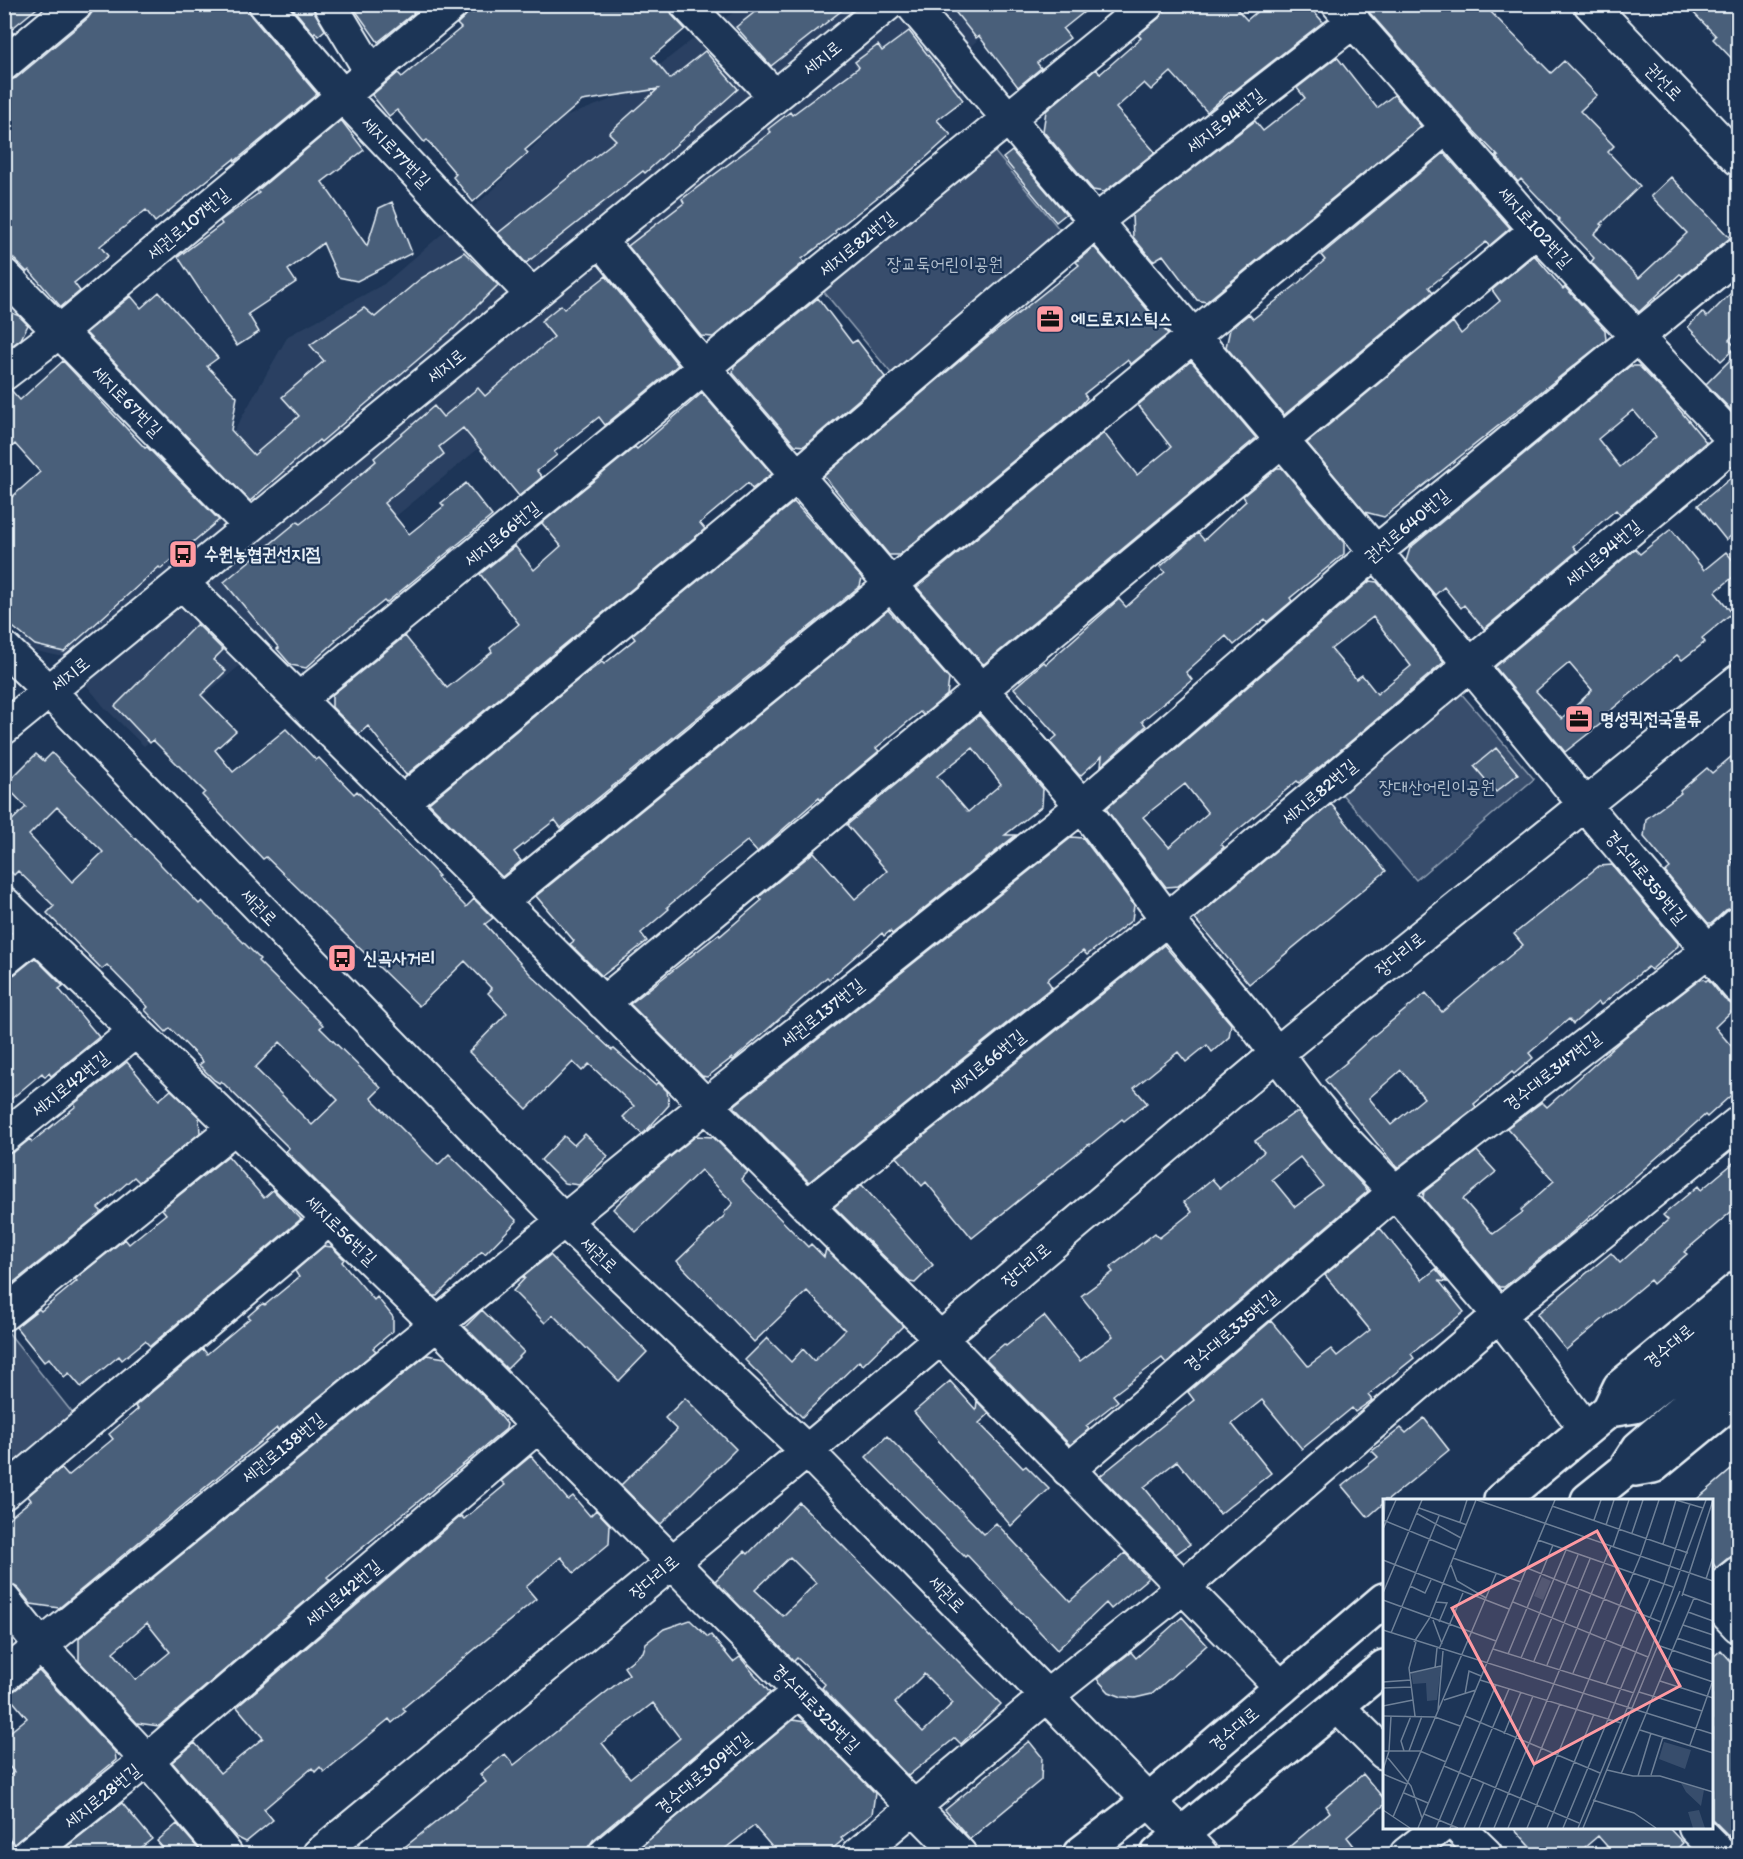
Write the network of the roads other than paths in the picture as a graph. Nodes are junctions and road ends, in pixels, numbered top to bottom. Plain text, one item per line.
1 (76, 4) edge
2 (266, 4) edge
3 (330, 4) edge
4 (453, 4) edge
5 (686, 4) edge
6 (888, 4) edge
7 (910, 4) edge
8 (1148, 4) edge
9 (1590, 4) edge
10 (1346, 13) edge
11 (4, 64) edge
12 (371, 72) junction
13 (342, 95) junction
14 (775, 96) junction
15 (1009, 120) junction
16 (1446, 128) junction
17 (1738, 159) edge
18 (1096, 221) junction
19 (1536, 230) junction
20 (601, 241) junction
21 (1738, 254) edge
22 (4, 275) edge
23 (532, 295) junction
24 (59, 332) junction
25 (1193, 337) junction
26 (1638, 338) junction
27 (705, 369) junction
28 (4, 374) edge
29 (1281, 442) junction
30 (1737, 442) edge
31 (797, 476) junction
32 (250, 526) junction
33 (1377, 551) junction
34 (182, 583) junction
35 (892, 585) junction
36 (4, 648) edge
37 (1470, 666) junction
38 (1738, 681) edge
39 (982, 689) junction
40 (50, 691) junction
41 (299, 699) junction
42 (4, 728) edge
43 (402, 802) junction
44 (1584, 804) junction
45 (1082, 807) junction
46 (501, 901) junction
47 (4, 903) edge
48 (1167, 919) junction
49 (1738, 924) edge
50 (36, 934) junction
51 (1709, 950) junction
52 (4, 960) edge
53 (1738, 987) edge
54 (603, 1003) junction
55 (136, 1031) junction
56 (1276, 1054) junction
57 (706, 1105) junction
58 (1738, 1123) edge
59 (235, 1127) junction
60 (4, 1137) edge
61 (1395, 1192) junction
62 (807, 1206) junction
63 (329, 1219) junction
64 (563, 1221) junction
65 (1738, 1289) edge
66 (4, 1314) edge
67 (1499, 1315) junction
68 (1738, 1323) edge
69 (438, 1325) junction
70 (940, 1338) junction
71 (1738, 1362) edge
72 (1738, 1396) edge
73 (1598, 1420) junction
74 (538, 1426) junction
75 (807, 1451) junction
76 (1068, 1470) junction
77 (1624, 1471) junction
78 (4, 1494) edge
79 (1502, 1499) edge
80 (1589, 1499) edge
81 (672, 1562) junction
82 (1738, 1573) edge
83 (1182, 1588) junction
84 (1713, 1595) edge
85 (1713, 1597) edge
86 (4, 1600) edge
87 (1383, 1601) edge
88 (1738, 1626) edge
89 (41, 1646) junction
90 (1383, 1668) edge
91 (4, 1676) edge
92 (1282, 1688) junction
93 (800, 1691) junction
94 (1047, 1696) junction
95 (1337, 1706) junction
96 (1383, 1753) edge
97 (147, 1760) junction
98 (1149, 1801) junction
99 (915, 1808) junction
100 (1437, 1829) edge
101 (1461, 1829) edge
102 (1697, 1829) edge
103 (1181, 1848) edge
104 (29, 1854) edge
105 (226, 1854) edge
106 (319, 1854) edge
107 (605, 1854) edge
108 (858, 1854) edge
109 (960, 1854) edge
110 (1080, 1854) edge
111 (1406, 1854) edge
112 (1486, 1854) edge
113 (1721, 1854) edge

1 - 11 street
2 - 13 street, 세지로77번길
3 - 12 street
4 - 12 street, 세권로107번길
5 - 14 street
6 - 14 street, 세지로
7 - 15 street
8 - 15 street
9 - 17 street, 권선로
10 - 16 street, 세지로102번길
10 - 18 street, 세지로94번길
12 - 13 street, 세권로107번길
13 - 23 street, 세지로77번길
13 - 24 street, 세권로107번길
14 - 20 street, 세지로
15 - 18 street
15 - 27 street, 세지로82번길
16 - 19 street, 세지로102번길
16 - 25 street
18 - 25 street
18 - 31 street
19 - 26 street, 세지로102번길
19 - 29 street
20 - 23 street, 세지로
20 - 27 street
21 - 26 street, 권선로640번길
22 - 24 street, 세지로67번길
23 - 32 street, 세지로
24 - 28 street, 세권로107번길
24 - 32 street, 세지로67번길
25 - 29 street
25 - 35 street
26 - 30 street, 세지로102번길
26 - 33 street, 권선로640번길
27 - 31 street
27 - 41 street, 세지로66번길
29 - 33 street
29 - 39 street
30 - 37 street, 세지로94번길
31 - 35 street
31 - 43 street
32 - 34 street, 세지로
33 - 37 street
33 - 45 street, 권선로640번길
34 - 40 street, 세지로
34 - 41 street
35 - 39 street
35 - 46 street
36 - 40 street, 세권로
37 - 44 street
37 - 48 street, 세지로82번길
38 - 44 street, 장다리로
39 - 45 street
39 - 54 street
40 - 42 street, 세지로
40 - 64 street, 세권로
41 - 43 street
43 - 46 street
44 - 51 street, 경수대로359번길
44 - 56 street, 장다리로
45 - 48 street
45 - 57 street, 세권로137번길
46 - 54 street
47 - 50 street, 세지로56번길
48 - 56 street
48 - 62 street, 세지로66번길
49 - 51 street
50 - 52 street
50 - 55 street, 세지로56번길
51 - 53 street, 경수대로359번길
51 - 61 street, 경수대로347번길
54 - 57 street
55 - 59 street, 세지로56번길
55 - 60 street, 세지로42번길
56 - 61 street
56 - 70 street, 장다리로
57 - 62 street
57 - 64 street, 세권로137번길
58 - 67 street
59 - 63 street, 세지로56번길
59 - 66 street
61 - 67 street
61 - 76 street, 경수대로335번길
62 - 70 street
63 - 69 street, 세지로56번길
63 - 78 street
64 - 69 street, 세권로138번길
64 - 75 street, 세권로
65 - 73 main road, 경수대로
67 - 73 street
67 - 83 street
68 - 73 main road, 경수대로
69 - 74 street, 세지로56번길
69 - 89 street, 세권로138번길
70 - 75 street, 장다리로
70 - 76 street
71 - 77 main road
72 - 77 main road
73 - 79 main road, 경수대로
74 - 81 street, 세지로56번길
74 - 97 street, 세지로42번길
75 - 81 street, 장다리로
75 - 94 street, 세권로
76 - 83 street
77 - 80 main road
81 - 93 street, 경수대로325번길
81 - 106 street, 장다리로
82 - 84 street
83 - 92 street
83 - 94 street
85 - 88 street
86 - 89 street
87 - 92 main road, 경수대로
89 - 91 street, 세권로138번길
89 - 97 street
90 - 95 main road
92 - 98 main road, 경수대로
93 - 99 street, 경수대로325번길
93 - 107 street, 경수대로309번길
94 - 98 street, 세권로
94 - 99 street
95 - 96 street
95 - 103 main road
97 - 104 street, 세지로28번길
97 - 105 street
98 - 103 street, 세권로
98 - 110 main road, 경수대로
99 - 108 street
99 - 109 street, 경수대로325번길
100 - 111 street
101 - 112 street
102 - 113 street

